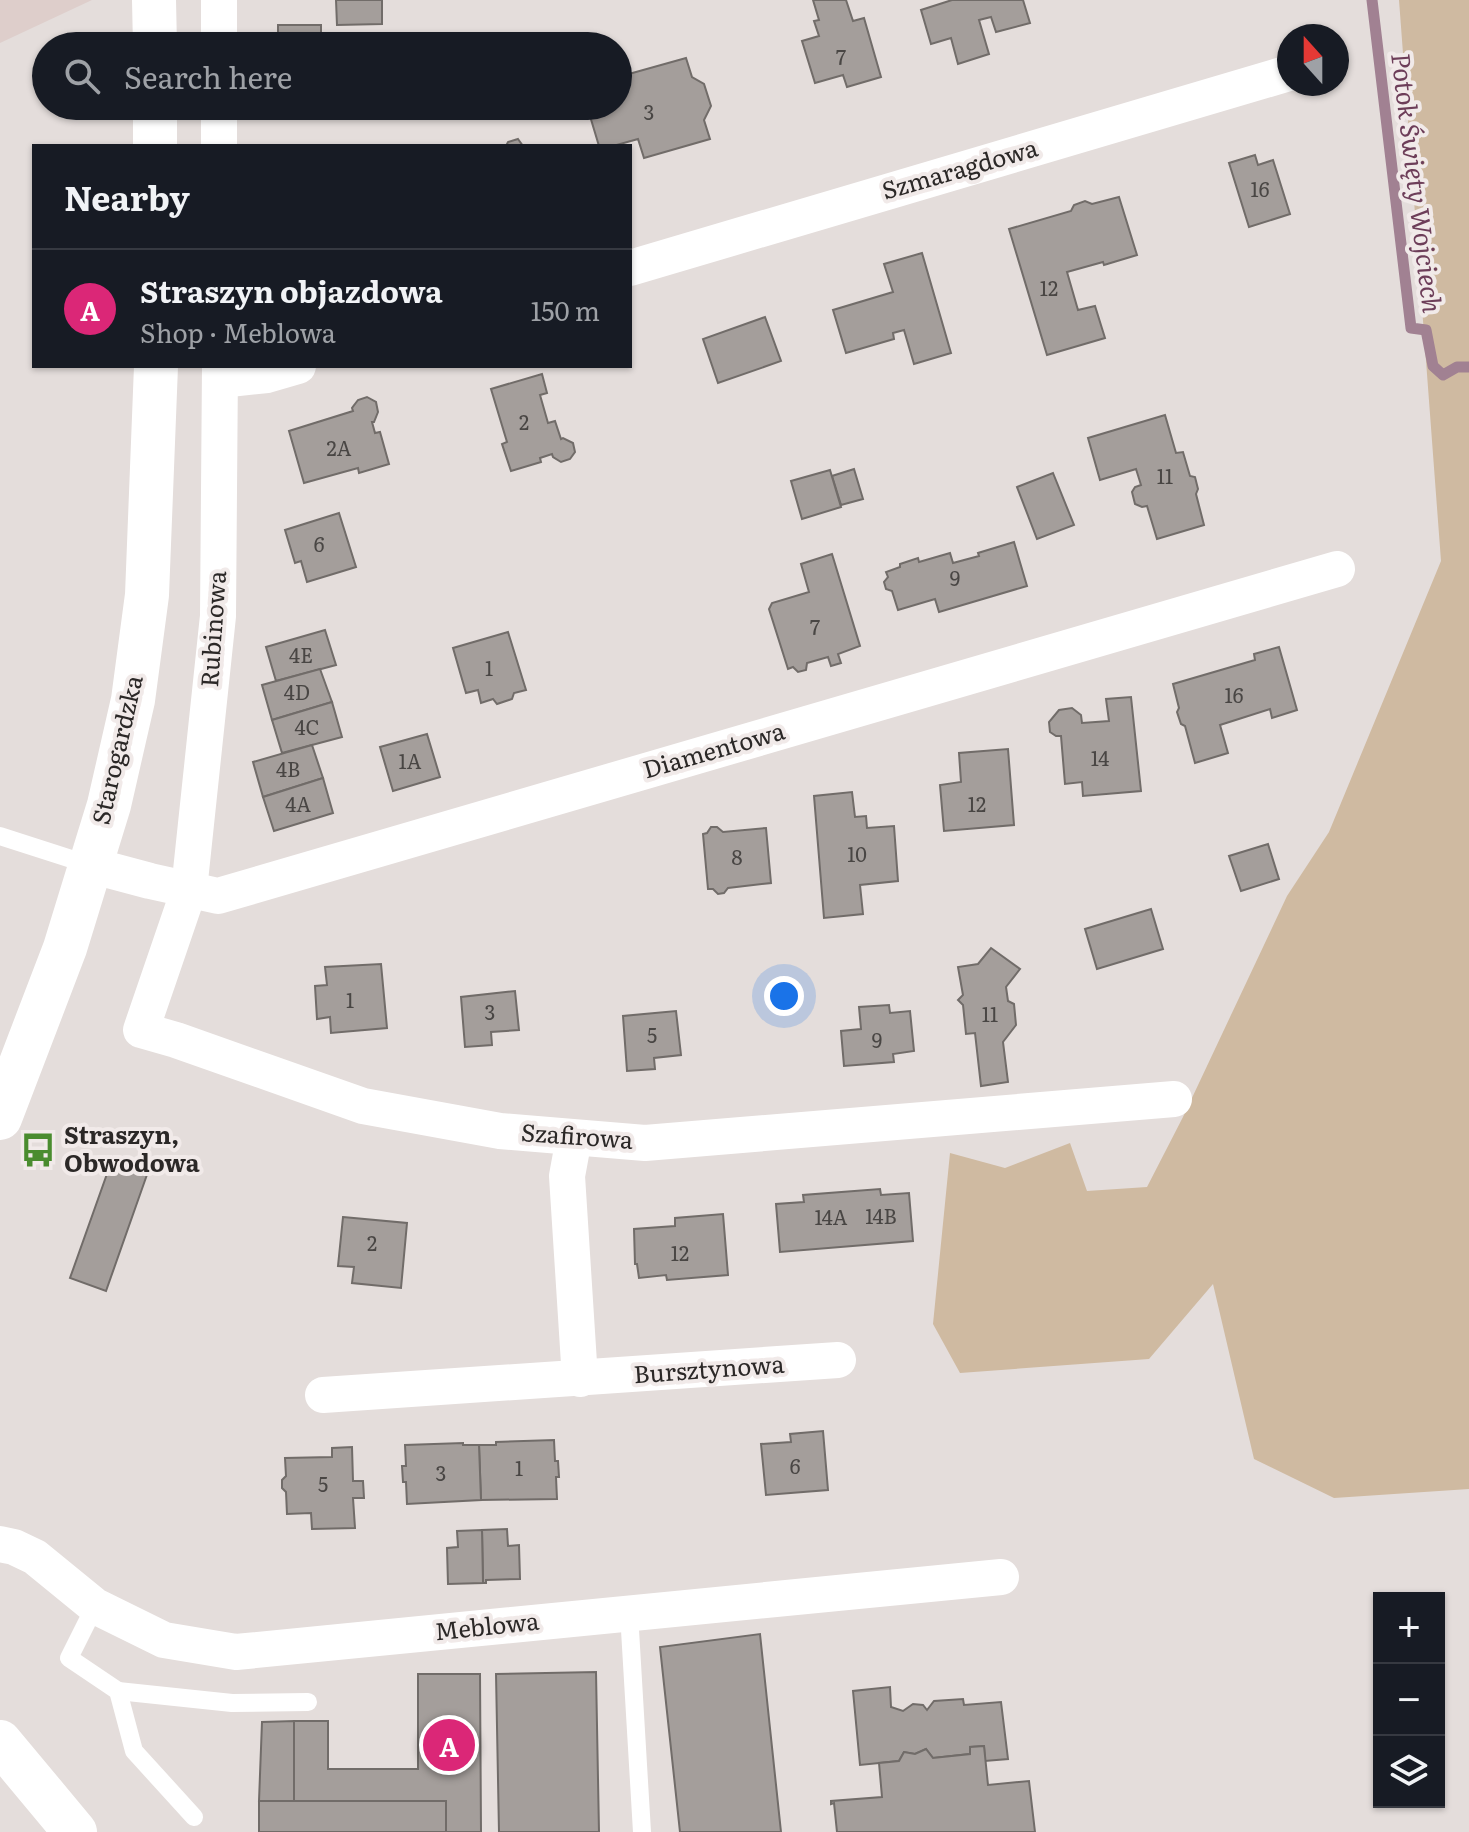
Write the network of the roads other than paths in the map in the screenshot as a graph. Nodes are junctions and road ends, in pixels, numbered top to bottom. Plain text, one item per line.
1 (154, 0) edge
2 (219, 0) edge
3 (155, 32) edge
4 (219, 32) edge
5 (1277, 77) edge
6 (155, 120) edge
7 (219, 120) edge
8 (155, 144) edge
9 (219, 144) edge
10 (632, 267) edge
11 (156, 368) edge
12 (291, 368) edge
13 (220, 373) edge
14 (1337, 569) dead end
15 (0, 836) edge
16 (90, 865) junction
17 (189, 890) junction
18 (1174, 1099) dead end
19 (0, 1118) edge
20 (574, 1138) junction
21 (838, 1360) dead end
22 (580, 1379) junction
23 (323, 1395) dead end
24 (0, 1544) edge
25 (1001, 1577) dead end
26 (95, 1606) junction
27 (629, 1613) junction
28 (118, 1691) junction
29 (308, 1702) dead end
30 (0, 1742) edge
31 (194, 1817) dead end
32 (75, 1832) edge
33 (642, 1832) edge

1 - 3 main road
2 - 4 street
5 - 10 street, Szmaragdowa
6 - 8 main road
7 - 9 street
11 - 16 main road, Starogardzka
12 - 13 street
13 - 17 street, Rubinowa
14 - 17 street, Diamentowa
15 - 16 lane
16 - 17 street, Diamentowa
16 - 19 main road, Starogardzka
17 - 20 street, Szafirowa
18 - 20 street, Szafirowa
20 - 22 street
21 - 22 street, Bursztynowa
22 - 23 street, Bursztynowa
24 - 26 street, Meblowa
25 - 27 street, Meblowa
26 - 27 street, Meblowa
26 - 28 lane
27 - 33 lane
28 - 29 lane
28 - 31 lane
30 - 32 main road

